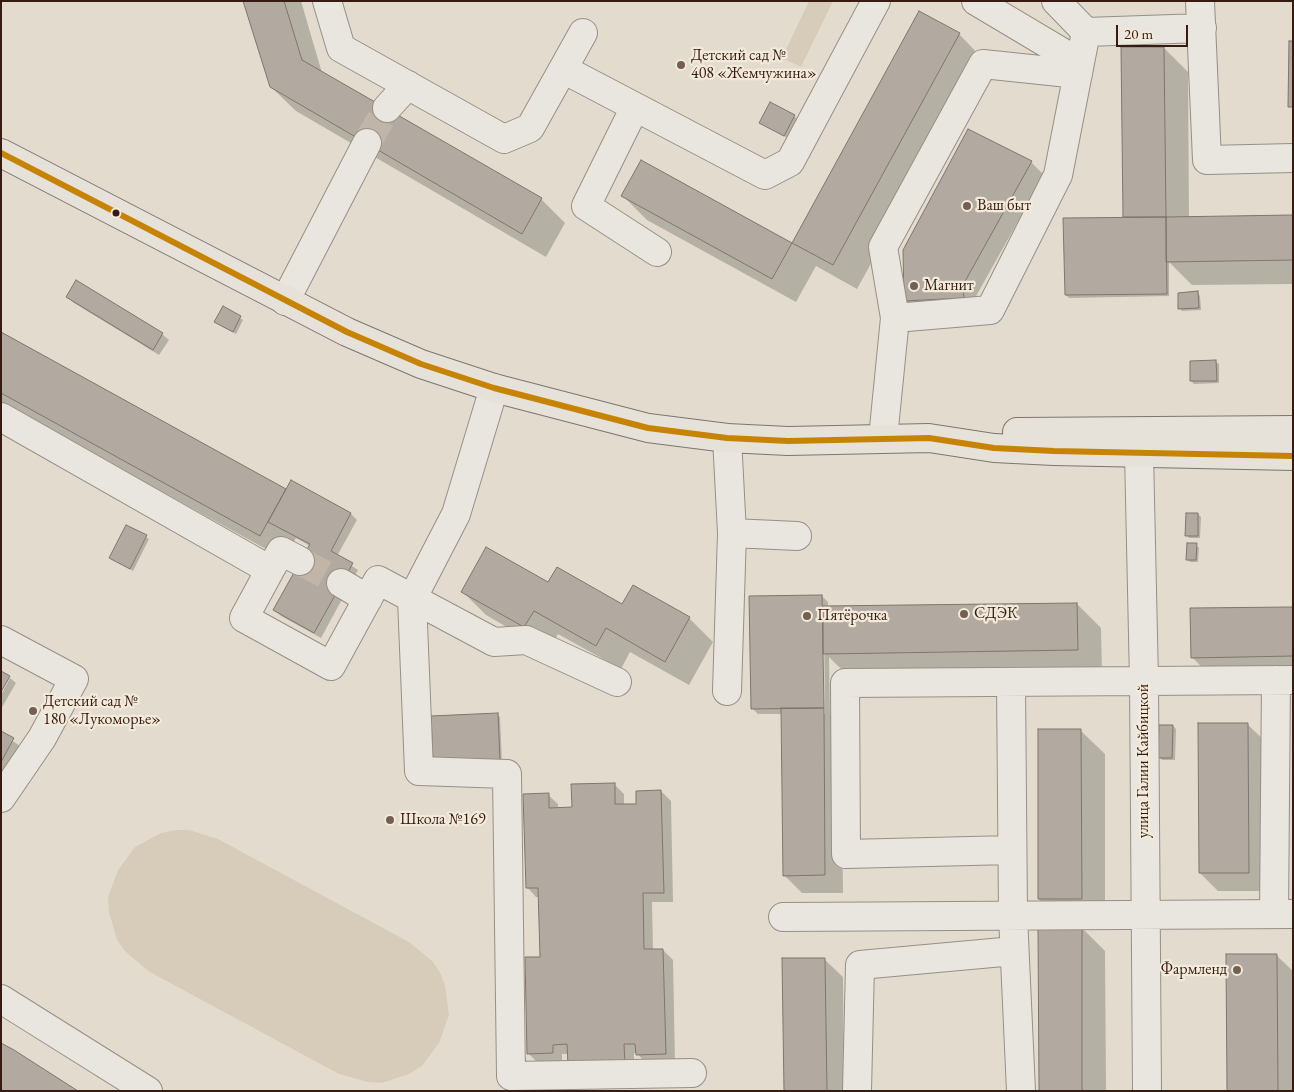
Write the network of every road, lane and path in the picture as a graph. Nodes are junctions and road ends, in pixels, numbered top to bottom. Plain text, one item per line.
1 (326, 1) edge
2 (876, 1) edge
3 (976, 1) edge
4 (1056, 1) edge
5 (1200, 1) edge
6 (1202, 28) junction
7 (1086, 32) junction
8 (582, 33) dead end
9 (563, 69) junction
10 (1079, 69) junction
11 (408, 85) junction
12 (636, 107) junction
13 (387, 108) tunnel mouth
14 (367, 143) tunnel mouth
15 (1, 153) edge
16 (1293, 158) edge
17 (658, 252) dead end
18 (285, 301) junction
19 (895, 318) junction
20 (494, 388) junction
21 (1, 417) edge
22 (1293, 430) edge
23 (727, 438) junction
24 (883, 438) junction
25 (1139, 443) junction
26 (1293, 456) edge
27 (732, 533) junction
28 (797, 536) dead end
29 (300, 561) tunnel mouth
30 (270, 570) junction
31 (341, 583) tunnel mouth
32 (368, 599) junction
33 (412, 599) junction
34 (1, 640) edge
35 (1284, 680) edge
36 (1144, 681) junction
37 (617, 682) dead end
38 (1011, 682) junction
39 (727, 691) dead end
40 (1, 798) edge
41 (1012, 850) junction
42 (1283, 914) edge
43 (1146, 915) junction
44 (1013, 916) junction
45 (783, 917) dead end
46 (1014, 951) junction
47 (1, 999) edge
48 (692, 1073) dead end
49 (148, 1091) edge
50 (857, 1091) edge
51 (1021, 1091) edge
52 (1147, 1091) edge

1 - 11 street
2 - 12 street
3 - 10 street
4 - 7 street
5 - 6 street
6 - 7 street
6 - 16 street
7 - 10 street
8 - 9 street
9 - 11 street
9 - 12 street
10 - 19 street
10 - 19 street
11 - 13 street
12 - 17 street
14 - 18 street
15 - 18 main road
18 - 20 main road
19 - 24 street
20 - 23 main road
20 - 33 street
21 - 30 street
22 - 25 main road
23 - 24 main road
23 - 27 street
24 - 25 main road
25 - 26 main road
25 - 36 street, улица Галии Кайбицкой
27 - 28 street
27 - 39 street
29 - 30 street
30 - 32 street
31 - 32 street
32 - 33 street
33 - 37 street
33 - 48 street
34 - 40 street
35 - 36 street
35 - 42 street
36 - 38 street
36 - 43 street, улица Галии Кайбицкой
38 - 41 street
38 - 41 street
41 - 44 street
42 - 43 street
43 - 44 street
43 - 52 street, улица Галии Кайбицкой
44 - 45 street
44 - 46 street
46 - 50 street
46 - 51 street
47 - 49 street

